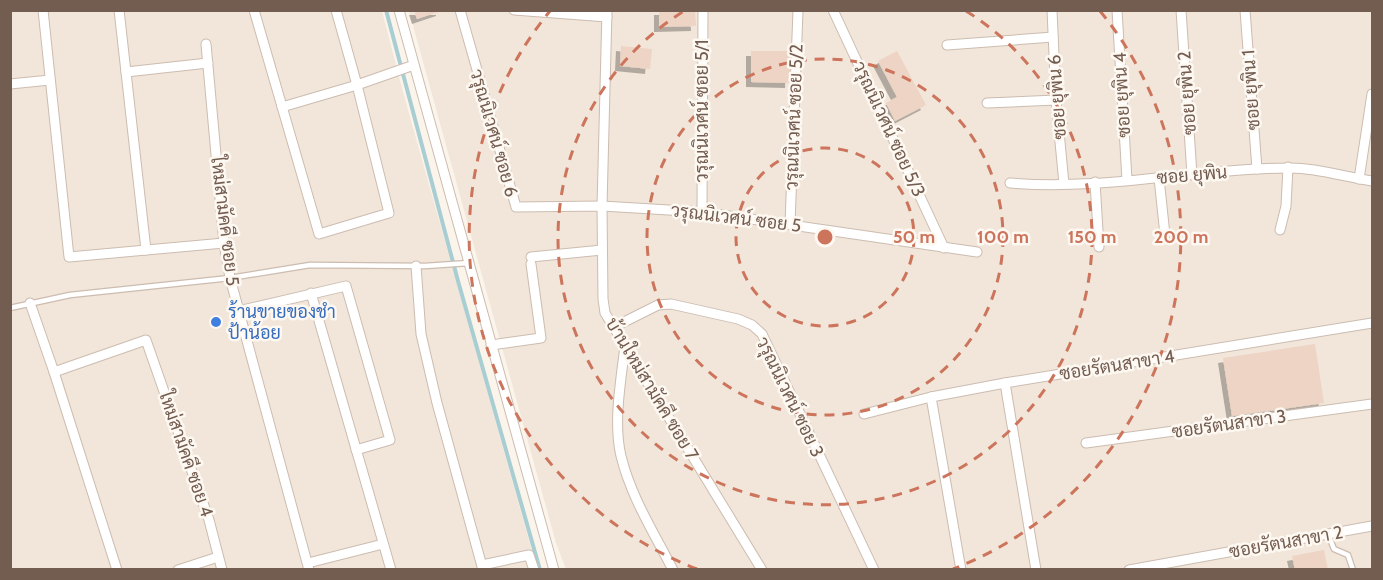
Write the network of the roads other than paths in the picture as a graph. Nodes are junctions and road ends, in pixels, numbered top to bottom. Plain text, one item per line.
1 (43, 10) edge
2 (119, 10) edge
3 (254, 10) edge
4 (336, 10) edge
5 (399, 10) edge
6 (459, 10) edge
7 (514, 10) edge
8 (703, 10) edge
9 (798, 10) edge
10 (833, 10) edge
11 (1052, 10) edge
12 (1118, 10) edge
13 (1181, 10) edge
14 (1245, 10) edge
15 (607, 14) edge
16 (1053, 37) junction
17 (206, 44) dead end
18 (947, 45) dead end
19 (208, 63) junction
20 (414, 65) junction
21 (126, 72) junction
22 (50, 80) junction
23 (10, 84) edge
24 (357, 85) junction
25 (1372, 94) edge
26 (1056, 100) junction
27 (987, 103) dead end
28 (282, 107) junction
29 (1288, 167) junction
30 (1257, 169) junction
31 (1192, 175) junction
32 (1159, 178) junction
33 (1359, 179) junction
34 (1127, 180) junction
35 (1372, 181) edge
36 (1095, 182) junction
37 (1010, 183) dead end
38 (1064, 184) junction
39 (602, 206) junction
40 (702, 212) junction
41 (790, 224) junction
42 (1280, 230) dead end
43 (1165, 235) dead end
44 (224, 243) junction
45 (1099, 247) dead end
46 (945, 248) junction
47 (146, 250) junction
48 (602, 250) junction
49 (977, 252) dead end
50 (465, 263) junction
51 (416, 266) junction
52 (230, 278) junction
53 (311, 293) junction
54 (30, 303) junction
55 (10, 308) edge
56 (238, 311) junction
57 (1372, 323) edge
58 (614, 327) junction
59 (491, 345) junction
60 (625, 346) junction
61 (54, 372) junction
62 (1005, 383) junction
63 (931, 397) junction
64 (1372, 404) edge
65 (864, 414) dead end
66 (1086, 443) dead end
67 (356, 450) junction
68 (1372, 526) edge
69 (1328, 534) junction
70 (383, 544) junction
71 (219, 557) junction
72 (309, 566) edge
73 (482, 567) edge
74 (1145, 568) edge
75 (117, 570) edge
76 (178, 570) edge
77 (222, 570) edge
78 (391, 570) edge
79 (534, 570) edge
80 (554, 570) edge
81 (673, 570) edge
82 (762, 570) edge
83 (874, 570) edge
84 (961, 570) edge
85 (1036, 570) edge
86 (1130, 570) edge
87 (1353, 570) edge

1 - 22 street
2 - 21 street
3 - 28 street
4 - 24 street
5 - 20 street
6 - 39 street, วรุณนิเวศน์ ซอย 6
7 - 15 street
8 - 40 street, วรุณนิเวศน์ ซอย 5/1
9 - 41 street, วรุณนิเวศน์ ซอย 5/2
10 - 46 street, วรุณนิเวศน์ ซอย 5/3
11 - 16 street, ซอย ยุพิน 6
12 - 34 street, ซอย ยุพิน 4
13 - 31 street, ซอย ยุพิน 2
14 - 30 street, ซอย ยุพิน 1
15 - 39 street, บ้านใหม่สามัคคี ซอย 7
16 - 18 street
16 - 26 street, ซอย ยุพิน 6
17 - 19 street, ใหม่สามัคคี ซอย 5
19 - 21 street
19 - 44 street, ใหม่สามัคคี ซอย 5
20 - 24 street
20 - 50 street
21 - 47 street
22 - 23 street
22 - 47 street
24 - 28 street
24 - 28 street
25 - 33 street
26 - 27 street
26 - 38 street, ซอย ยุพิน 6
29 - 30 street, ซอย ยุพิน
29 - 33 street, ซอย ยุพิน
29 - 42 street
30 - 31 street, ซอย ยุพิน
31 - 32 street, ซอย ยุพิน
32 - 34 street, ซอย ยุพิน
32 - 43 street
33 - 35 street, ซอย ยุพิน
34 - 36 street, ซอย ยุพิน
36 - 38 street, ซอย ยุพิน
36 - 45 street
37 - 38 street, ซอย ยุพิน
39 - 40 street, วรุณนิเวศน์ ซอย 5
39 - 48 street, บ้านใหม่สามัคคี ซอย 7
40 - 41 street, วรุณนิเวศน์ ซอย 5
41 - 46 street, วรุณนิเวศน์ ซอย 5
44 - 47 street
44 - 52 street, ใหม่สามัคคี ซอย 5
46 - 49 street, วรุณนิเวศน์ ซอย 5
48 - 58 street, บ้านใหม่สามัคคี ซอย 7
48 - 59 street
50 - 51 lane
50 - 59 street
51 - 52 lane
51 - 73 street
52 - 54 lane
52 - 56 street, ใหม่สามัคคี ซอย 5
53 - 56 street
53 - 67 street
53 - 67 street
54 - 55 lane
54 - 61 street
56 - 72 street, ใหม่สามัคคี ซอย 5
57 - 62 street, ซอยรัตนสาขา 4
58 - 60 street, บ้านใหม่สามัคคี ซอย 7
58 - 83 street, วรุณนิเวศน์ ซอย 3
59 - 80 street
60 - 81 street
60 - 82 street, บ้านใหม่สามัคคี ซอย 7
61 - 71 street, ใหม่สามัคคี ซอย 4
61 - 75 street
62 - 63 street, ซอยรัตนสาขา 4
62 - 85 street
63 - 65 street, ซอยรัตนสาขา 4
63 - 84 street
64 - 66 street, ซอยรัตนสาขา 3
67 - 70 street
68 - 69 street, ซอยรัตนสาขา 2
69 - 74 street, ซอยรัตนสาขา 2
69 - 87 lane
70 - 72 street
70 - 78 street
71 - 76 street
71 - 77 street, ใหม่สามัคคี ซอย 4
73 - 79 street
74 - 86 street, ซอยรัตนสาขา 2

